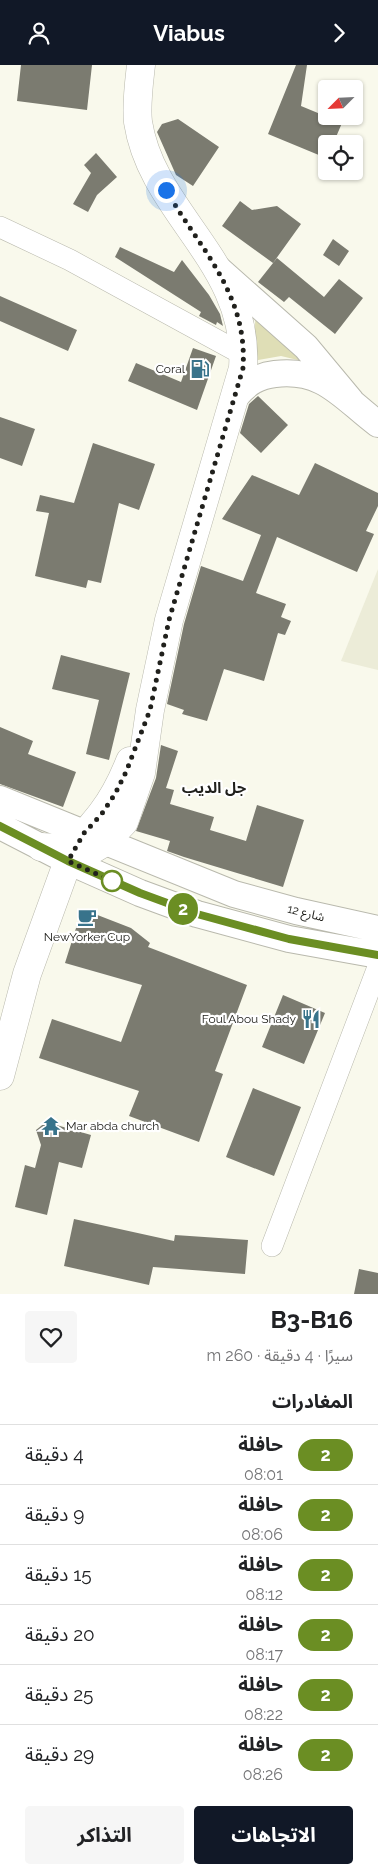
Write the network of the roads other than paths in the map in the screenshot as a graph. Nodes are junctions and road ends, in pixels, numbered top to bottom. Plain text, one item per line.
1 (141, 67) edge
2 (0, 227) edge
3 (216, 266) junction
4 (244, 355) junction
5 (236, 396) junction
6 (351, 401) junction
7 (378, 424) edge
8 (0, 799) edge
9 (0, 826) edge
10 (82, 846) junction
11 (41, 847) joint
12 (378, 929) edge
13 (378, 955) edge
14 (378, 967) edge
15 (26, 979) junction
16 (0, 1008) edge
17 (0, 1076) edge
18 (272, 1246) dead end

1 - 3 main road
2 - 4 street
3 - 4 main road
3 - 6 street
4 - 5 main road
5 - 6 street
5 - 10 main road
6 - 7 street
8 - 10 street
9 - 11 street
10 - 11 main road
10 - 12 street, شارع 12
10 - 13 street
10 - 15 main road
14 - 18 street
15 - 16 main road
15 - 17 main road

